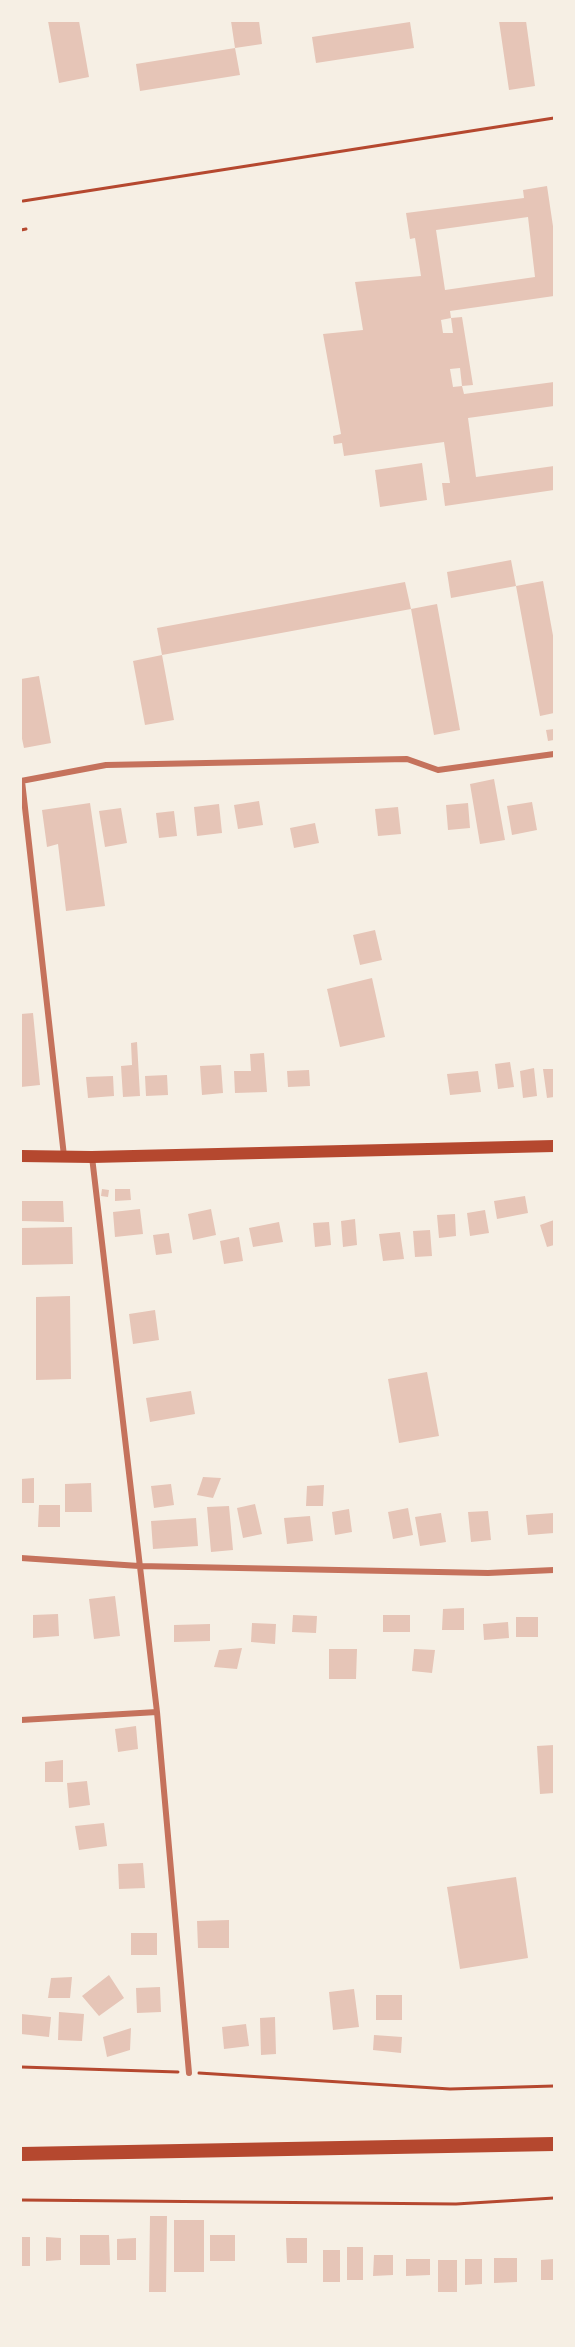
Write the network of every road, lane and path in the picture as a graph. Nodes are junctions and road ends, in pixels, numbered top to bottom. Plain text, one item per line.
1 (554, 118) edge
2 (23, 201) dead end
3 (554, 754) edge
4 (22, 781) edge
5 (554, 1146) edge
6 (21, 1156) edge
7 (64, 1157) junction
8 (92, 1157) junction
9 (21, 1558) edge
10 (139, 1566) junction
11 (554, 1570) edge
12 (157, 1712) junction
13 (21, 1720) edge
14 (21, 2067) edge
15 (189, 2073) junction
16 (554, 2086) edge
17 (554, 2144) edge
18 (21, 2154) edge
19 (554, 2198) edge
20 (21, 2200) edge

1 - 2 path
3 - 4 street
4 - 7 street
5 - 8 main road
6 - 7 main road
7 - 8 main road
8 - 10 street
9 - 10 street
10 - 11 street
10 - 12 street
12 - 13 street
12 - 15 street
14 - 15 path
15 - 16 path
17 - 18 main road
19 - 20 path

